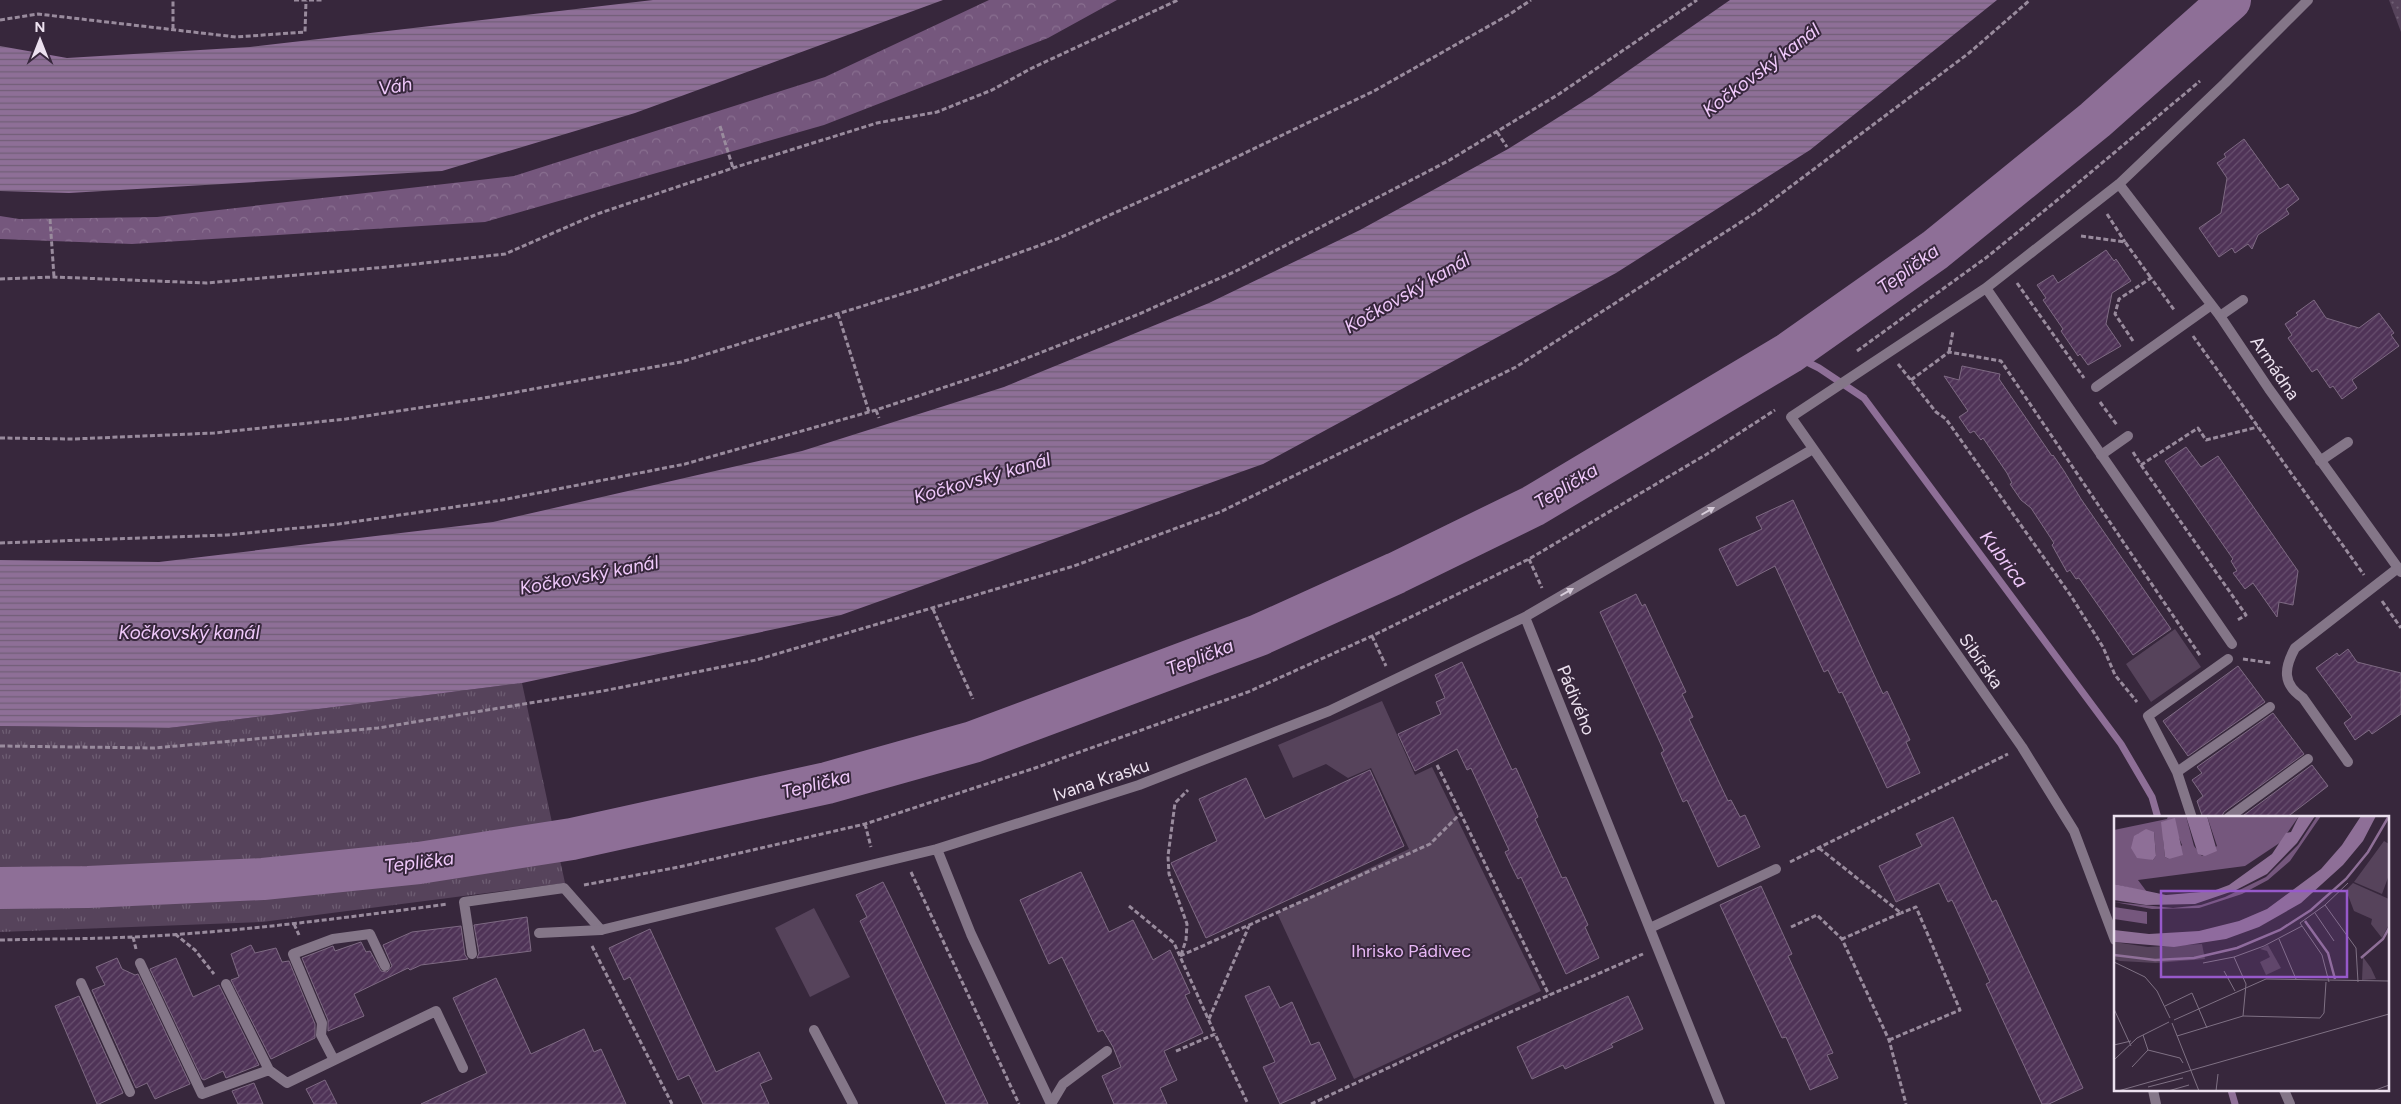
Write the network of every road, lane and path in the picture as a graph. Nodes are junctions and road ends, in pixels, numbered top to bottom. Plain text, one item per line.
1 (173, 0) edge
2 (294, 0) edge
3 (322, 0) edge
4 (1178, 0) edge
5 (1531, 0) edge
6 (1697, 0) edge
7 (2030, 0) edge
8 (2308, 0) edge
9 (306, 1) junction
10 (0, 20) edge
11 (173, 29) junction
12 (2201, 80) dead end
13 (720, 126) dead end
14 (1497, 132) junction
15 (1507, 147) dead end
16 (733, 168) junction
17 (2119, 184) junction
18 (2101, 213) dead end
19 (50, 219) dead end
20 (2082, 229) dead end
21 (2124, 242) junction
22 (54, 277) junction
23 (2151, 278) junction
24 (0, 279) edge
25 (1986, 288) junction
26 (2243, 300) dead end
27 (2210, 306) junction
28 (2035, 308) dead end
29 (838, 314) junction
30 (2220, 316) junction
31 (2184, 325) junction
32 (2135, 345) dead end
33 (1860, 348) dead end
34 (1889, 352) junction
35 (2093, 376) dead end
36 (1911, 380) junction
37 (2097, 393) joint
38 (1783, 406) dead end
39 (876, 410) junction
40 (869, 412) junction
41 (879, 418) dead end
42 (2258, 427) junction
43 (2127, 437) junction
44 (0, 438) edge
45 (2348, 442) dead end
46 (1813, 449) junction
47 (2101, 455) junction
48 (2320, 461) junction
49 (2142, 465) junction
50 (0, 543) edge
51 (1529, 559) junction
52 (2400, 570) edge
53 (1540, 584) dead end
54 (2373, 587) junction
55 (933, 609) junction
56 (1525, 616) junction
57 (2401, 628) edge
58 (2222, 630) junction
59 (1372, 636) junction
60 (2232, 644) dead end
61 (2228, 659) joint
62 (2286, 664) junction
63 (2210, 672) junction
64 (1393, 680) junction
65 (973, 699) dead end
66 (2270, 707) dead end
67 (2148, 716) junction
68 (0, 746) edge
69 (2022, 747) junction
70 (2308, 759) dead end
71 (2348, 762) dead end
72 (1437, 765) dead end
73 (2177, 772) junction
74 (1188, 790) dead end
75 (1460, 814) junction
76 (2191, 816) edge
77 (2231, 816) edge
78 (865, 824) junction
79 (1819, 848) junction
80 (937, 849) junction
81 (875, 864) junction
82 (1776, 869) joint
83 (911, 872) dead end
84 (564, 888) junction
85 (464, 902) junction
86 (1129, 906) dead end
87 (1902, 913) junction
88 (1249, 926) junction
89 (1791, 927) dead end
90 (1650, 928) junction
91 (601, 930) junction
92 (539, 933) dead end
93 (174, 934) junction
94 (2114, 937) edge
95 (1842, 939) junction
96 (0, 940) edge
97 (591, 945) dead end
98 (1657, 947) junction
99 (472, 954) dead end
100 (1180, 956) junction
101 (140, 963) dead end
102 (385, 966) dead end
103 (81, 983) dead end
104 (226, 984) joint
105 (1549, 995) junction
106 (1209, 1019) junction
107 (814, 1030) dead end
108 (1216, 1034) junction
109 (1889, 1040) junction
110 (1106, 1051) dead end
111 (1176, 1051) dead end
112 (334, 1060) junction
113 (463, 1068) dead end
114 (269, 1070) junction
115 (130, 1092) dead end
116 (2285, 1092) edge
117 (1246, 1103) edge
118 (672, 1104) edge
119 (853, 1104) edge
120 (1019, 1104) edge
121 (1051, 1104) edge
122 (1311, 1104) edge
123 (1720, 1104) edge
124 (1906, 1104) edge
125 (2290, 1104) edge

1 - 11 path
2 - 9 path
3 - 9 path
4 - 16 path
5 - 29 path
6 - 14 path
7 - 55 path
8 - 17 street
9 - 11 path
10 - 11 path
12 - 33 path
13 - 16 path
14 - 15 path
14 - 39 path
16 - 22 path
17 - 25 street
17 - 27 street, Armádna
18 - 21 path
19 - 22 path
20 - 21 path
21 - 23 path
22 - 24 path
23 - 31 path
23 - 32 path
25 - 34 street
25 - 47 street
26 - 30 street
27 - 30 street, Armádna
27 - 31 street
28 - 35 path
29 - 40 path
29 - 44 path
30 - 48 street, Armádna
31 - 37 street
31 - 42 path
34 - 36 path
34 - 46 street, Sibírska
36 - 63 path
36 - 67 path
37 - 43 path
38 - 51 path
39 - 40 path
39 - 41 path
40 - 50 path
42 - 49 path
42 - 54 path
43 - 47 street
43 - 49 path
45 - 48 street
56 -> 46 street
46 - 69 street, Sibírska
47 - 58 street
48 - 52 street, Armádna
49 - 58 path
51 - 53 path
51 - 59 path
52 - 54 street
54 - 57 path
54 - 62 street
55 - 65 path
55 - 68 path
56 - 64 street, Ivana Krasku
56 - 90 street, Pádivého
58 - 60 street
59 - 64 path
59 - 78 path
61 - 62 path
61 - 63 street
62 - 71 street
63 - 67 street
64 - 80 street, Ivana Krasku
66 - 73 street
67 - 73 street
69 - 79 path
69 - 94 street, Sibírska
70 - 77 street
72 - 75 path
73 - 76 street
74 - 100 path
75 - 88 path
75 - 105 path
78 - 81 path
78 - 84 path
79 - 82 path
79 - 87 path
80 - 81 street, Ivana Krasku
80 - 121 street
81 - 91 street, Ivana Krasku
82 - 90 street
83 - 120 path
84 - 85 street
84 - 91 street
85 - 93 path
85 - 99 street
86 - 100 path
87 - 95 path
87 - 109 path
88 - 100 path
88 - 106 path
89 - 95 path
90 - 98 street, Pádivého
91 - 92 street, Ivana Krasku
93 - 96 path
93 - 104 path
95 - 109 path
97 - 118 path
98 - 105 path
98 - 123 street, Pádivého
100 - 106 path
101 - 114 street
102 - 112 street
103 - 115 street
104 - 114 street
105 - 122 path
106 - 108 path
107 - 119 street
108 - 111 path
108 - 117 path
109 - 124 path
110 - 121 street
112 - 113 street
112 - 114 street
116 - 125 street

